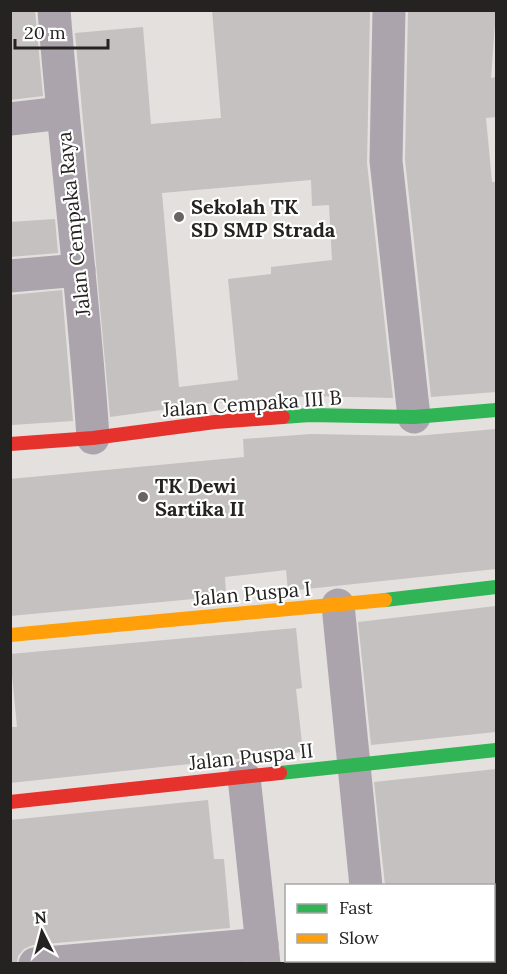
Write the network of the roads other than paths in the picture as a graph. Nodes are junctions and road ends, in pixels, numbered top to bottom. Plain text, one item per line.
1 (54, 10) edge
2 (389, 10) edge
3 (62, 113) junction
4 (10, 118) edge
5 (79, 270) junction
6 (10, 276) edge
7 (496, 410) edge
8 (414, 417) junction
9 (93, 438) junction
10 (10, 444) edge
11 (496, 587) edge
12 (338, 605) junction
13 (10, 634) edge
14 (496, 750) edge
15 (354, 764) junction
16 (244, 777) junction
17 (10, 802) edge
18 (366, 884) edge
19 (263, 954) edge
20 (35, 963) edge

1 - 3 street, Jalan Cempaka Raya
2 - 8 street
3 - 4 street
3 - 5 street, Jalan Cempaka Raya
5 - 6 street
5 - 9 street, Jalan Cempaka Raya
7 - 8 street, Jalan Cempaka III B
8 - 9 street, Jalan Cempaka III B
9 - 10 street, Jalan Cempaka III B
11 - 12 street, Jalan Puspa I
12 - 13 street, Jalan Puspa I
12 - 15 street
14 - 15 street, Jalan Puspa II
15 - 16 street, Jalan Puspa II
15 - 18 street
16 - 17 street, Jalan Puspa II
16 - 19 street
19 - 20 street

